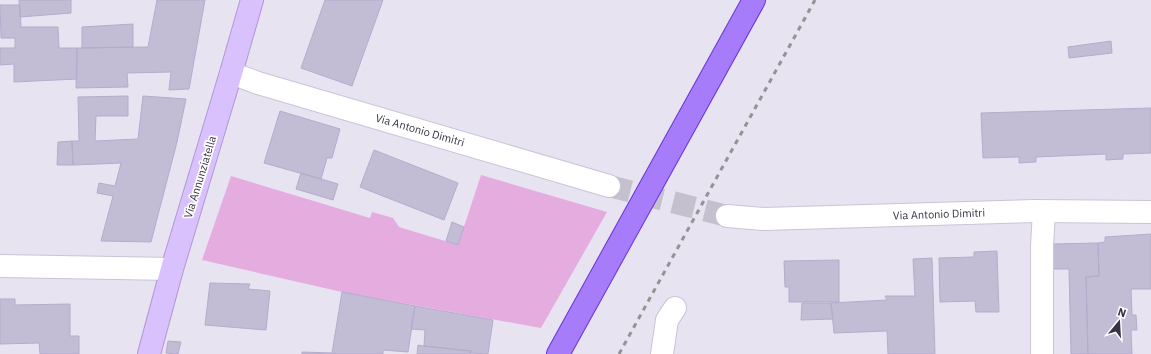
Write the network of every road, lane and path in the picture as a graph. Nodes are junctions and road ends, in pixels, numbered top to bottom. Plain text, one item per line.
1 (252, 0) edge
2 (754, 0) edge
3 (231, 74) junction
4 (609, 186) tunnel mouth
5 (1044, 212) junction
6 (1151, 212) edge
7 (726, 216) tunnel mouth
8 (0, 266) edge
9 (172, 269) junction
10 (675, 308) dead end
11 (149, 354) edge
12 (558, 354) edge
13 (662, 354) edge
14 (1042, 354) edge

1 - 3 main road, Via Annunziatella
2 - 12 highway
3 - 4 street, Via Antonio Dimitri
3 - 9 main road, Via Annunziatella
5 - 6 street, Via Antonio Dimitri
5 - 7 street, Via Antonio Dimitri
5 - 14 street
8 - 9 street
9 - 11 main road, Via Annunziatella
10 - 13 street

